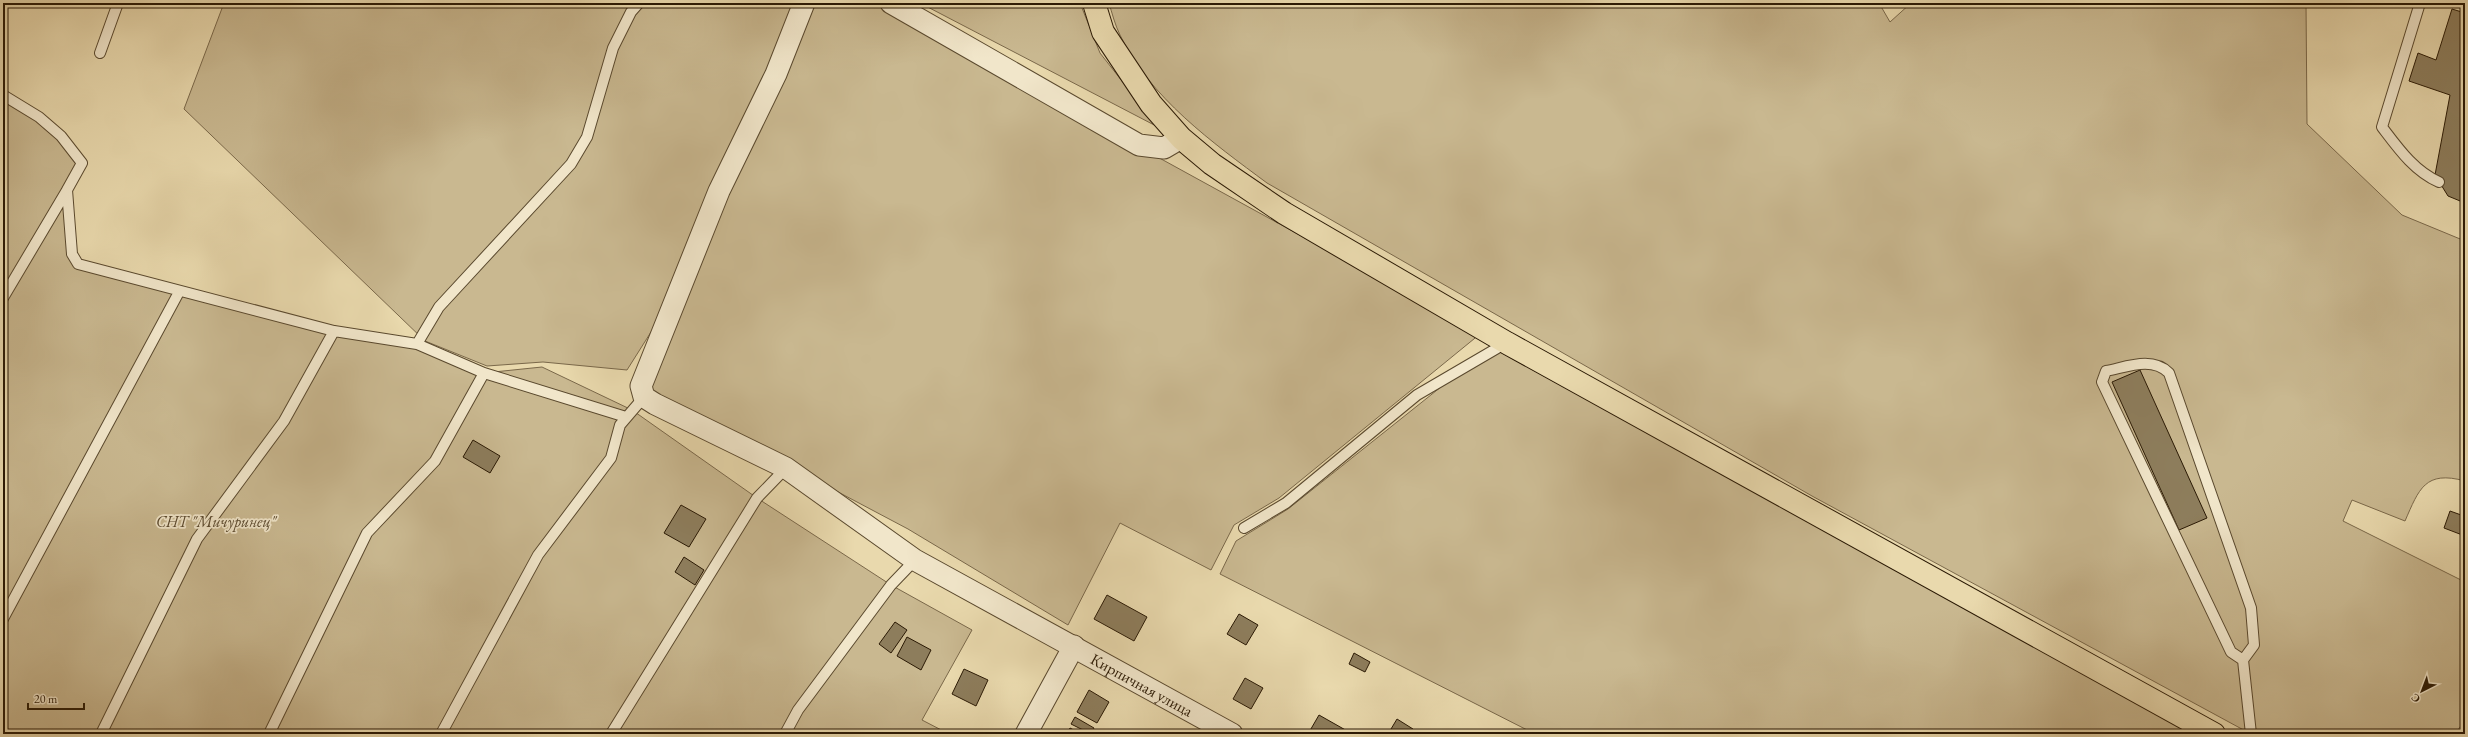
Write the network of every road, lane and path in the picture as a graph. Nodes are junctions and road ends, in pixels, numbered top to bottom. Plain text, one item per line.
1 (118, 3) edge
2 (639, 3) edge
3 (804, 3) edge
4 (891, 3) edge
5 (1094, 3) edge
6 (2420, 3) edge
7 (100, 53) dead end
8 (3, 95) edge
9 (1181, 138) junction
10 (2439, 182) dead end
11 (67, 190) junction
12 (179, 292) junction
13 (3, 298) edge
14 (334, 331) junction
15 (1507, 343) junction
16 (417, 344) junction
17 (484, 373) junction
18 (644, 397) junction
19 (626, 417) junction
20 (786, 468) junction
21 (1244, 528) dead end
22 (915, 560) junction
23 (3, 620) edge
24 (1074, 646) junction
25 (2243, 660) junction
26 (101, 734) edge
27 (269, 734) edge
28 (441, 734) edge
29 (611, 734) edge
30 (785, 734) edge
31 (1026, 734) edge
32 (1232, 734) edge
33 (2214, 734) edge
34 (2251, 734) edge

1 - 7 lane
2 - 16 lane
3 - 18 street
4 - 9 street
5 - 9 main road
6 - 10 lane
8 - 11 lane
9 - 15 main road
11 - 12 lane
11 - 13 lane
12 - 14 lane
12 - 23 lane
14 - 16 lane
14 - 26 lane
15 - 21 lane
15 - 33 main road
16 - 17 lane
17 - 19 lane
17 - 27 lane
18 - 19 lane
18 - 20 street, Кирпичная улица
19 - 28 lane
20 - 22 street, Кирпичная улица
20 - 29 lane
22 - 24 street, Кирпичная улица
22 - 30 lane
24 - 31 street
24 - 32 street, Кирпичная улица
25 - 25 lane
25 - 34 lane

